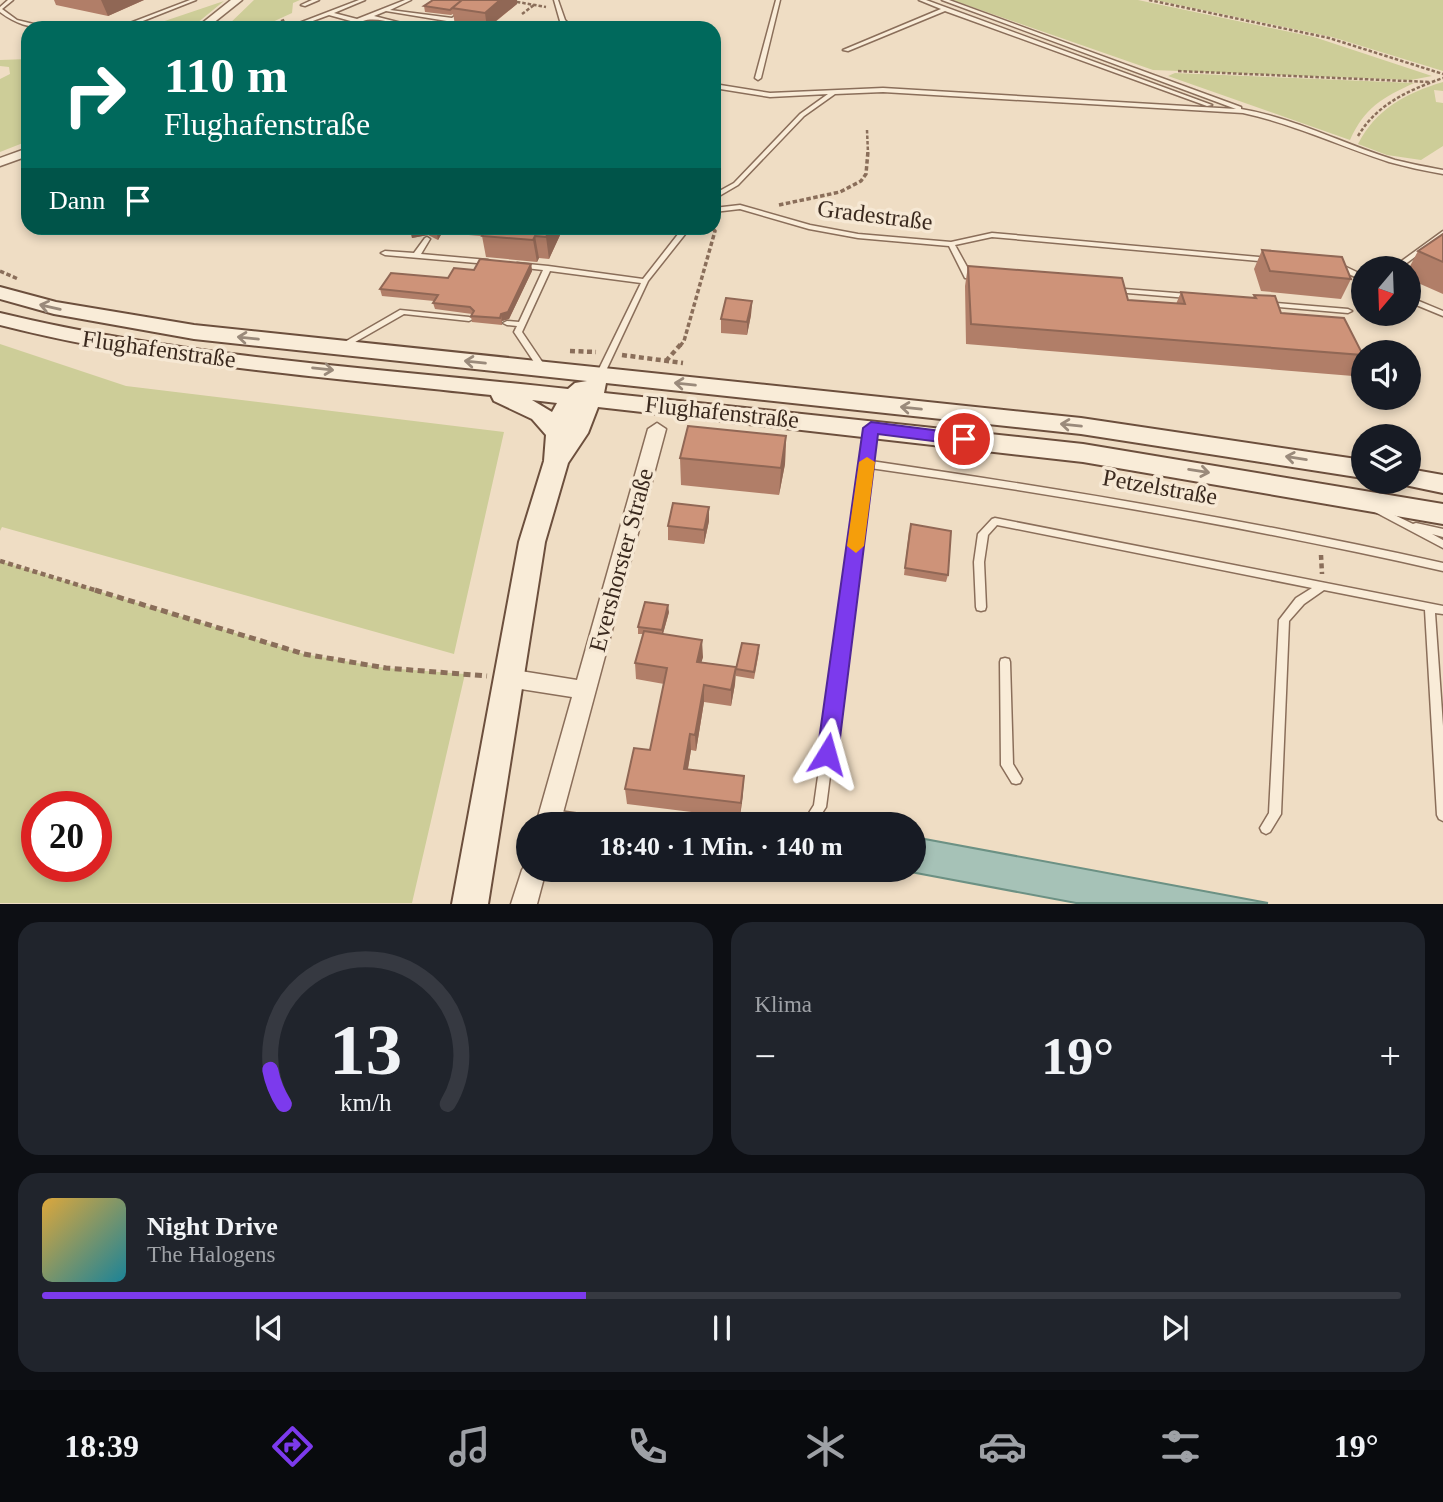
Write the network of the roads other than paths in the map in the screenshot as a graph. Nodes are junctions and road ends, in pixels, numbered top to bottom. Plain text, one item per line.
1 (11, 0) edge
2 (194, 0) edge
3 (237, 0) edge
4 (247, 0) edge
5 (317, 0) edge
6 (363, 0) edge
7 (409, 0) edge
8 (479, 0) edge
9 (556, 0) edge
10 (779, 0) edge
11 (921, 0) edge
12 (944, 0) edge
13 (303, 5) dead end
14 (0, 9) edge
15 (945, 9) junction
16 (388, 10) junction
17 (329, 13) junction
18 (371, 16) junction
19 (142, 21) edge
20 (210, 21) edge
21 (222, 21) edge
22 (310, 21) edge
23 (358, 21) joint
24 (391, 21) edge
25 (566, 21) edge
26 (21, 22) edge
27 (846, 50) dead end
28 (758, 78) dead end
29 (721, 87) edge
30 (834, 92) junction
31 (1220, 110) junction
32 (1250, 112) junction
33 (21, 154) edge
34 (0, 162) edge
35 (1443, 172) edge
36 (721, 193) edge
37 (721, 209) edge
38 (1443, 233) edge
39 (681, 235) edge
40 (427, 239) dead end
41 (951, 244) junction
42 (385, 253) dead end
43 (417, 255) junction
44 (1411, 256) edge
45 (1282, 262) edge
46 (495, 263) edge
47 (509, 264) edge
48 (1324, 265) edge
49 (548, 268) junction
50 (1351, 273) edge
51 (982, 278) edge
52 (645, 281) junction
53 (1104, 289) edge
54 (0, 293) edge
55 (1199, 298) edge
56 (1253, 303) edge
57 (1421, 304) edge
58 (1348, 311) dead end
59 (1443, 314) edge
60 (0, 319) edge
61 (469, 319) edge
62 (507, 323) dead end
63 (520, 328) junction
64 (339, 348) junction
65 (542, 369) junction
66 (600, 375) junction
67 (475, 386) junction
68 (581, 397) junction
69 (871, 428) junction
70 (657, 429) dead end
71 (556, 431) junction
72 (556, 461) junction
73 (867, 464) junction
74 (1351, 467) edge
75 (1421, 480) edge
76 (1443, 484) edge
77 (1355, 498) junction
78 (1443, 514) edge
79 (1408, 525) junction
80 (1443, 533) edge
81 (1443, 544) edge
82 (1443, 567) edge
83 (1323, 586) junction
84 (981, 607) dead end
85 (1430, 607) junction
86 (1443, 610) edge
87 (1005, 662) dead end
88 (508, 678) junction
89 (585, 690) junction
90 (1016, 779) dead end
91 (551, 812) edge
92 (816, 812) edge
93 (1443, 814) edge
94 (1266, 828) dead end
95 (530, 882) edge
96 (470, 904) edge
97 (524, 904) edge

1 - 14 lane
2 - 19 lane
3 - 20 street
4 - 21 street
5 - 13 lane
6 - 17 lane
7 - 16 lane
8 - 16 lane
9 - 25 lane
10 - 28 lane
11 - 15 lane
12 - 32 lane
14 - 26 lane
15 - 27 lane
15 - 31 lane
16 - 18 lane
17 - 22 lane
17 - 23 lane
18 - 23 lane
18 - 24 lane
29 - 30 lane
30 - 31 lane
30 - 36 lane
31 - 32 lane
32 - 35 lane
33 - 34 street
37 - 41 lane, Gradestraße
38 - 44 lane
39 - 52 lane
40 - 43 lane
41 - 45 lane
41 - 51 lane, Gradestraße
42 - 43 lane
43 - 46 lane
47 - 49 lane
48 - 50 lane
49 - 52 lane
49 - 63 lane
52 - 66 lane
53 - 55 lane
64 -> 54 main road, Flughafenstraße
56 - 58 lane
57 - 59 lane
60 -> 67 main road, Flughafenstraße
61 - 64 lane
62 - 63 lane
63 - 65 lane
65 -> 64 main road, Flughafenstraße
65 - 66 main road, Flughafenstraße
66 - 68 main road
74 -> 66 main road, Flughafenstraße
67 - 68 main road, Flughafenstraße
67 - 71 main road
68 - 69 main road, Flughafenstraße
68 - 71 main road
68 - 72 main road
69 - 73 lane
69 -> 77 main road, Flughafenstraße
70 - 89 street, Evershorster Straße
71 - 72 main road
72 - 88 main road
73 - 82 lane, Petzelstraße
73 - 92 lane
75 - 76 main road
77 - 78 main road, Flughafenstraße
77 - 79 lane
79 - 80 lane
79 - 81 lane
83 - 84 lane
83 - 85 lane
83 - 94 lane
85 - 86 lane
85 - 93 lane
87 - 90 lane
88 - 89 street
88 - 96 main road
89 - 91 street, Evershorster Straße
95 - 97 street

